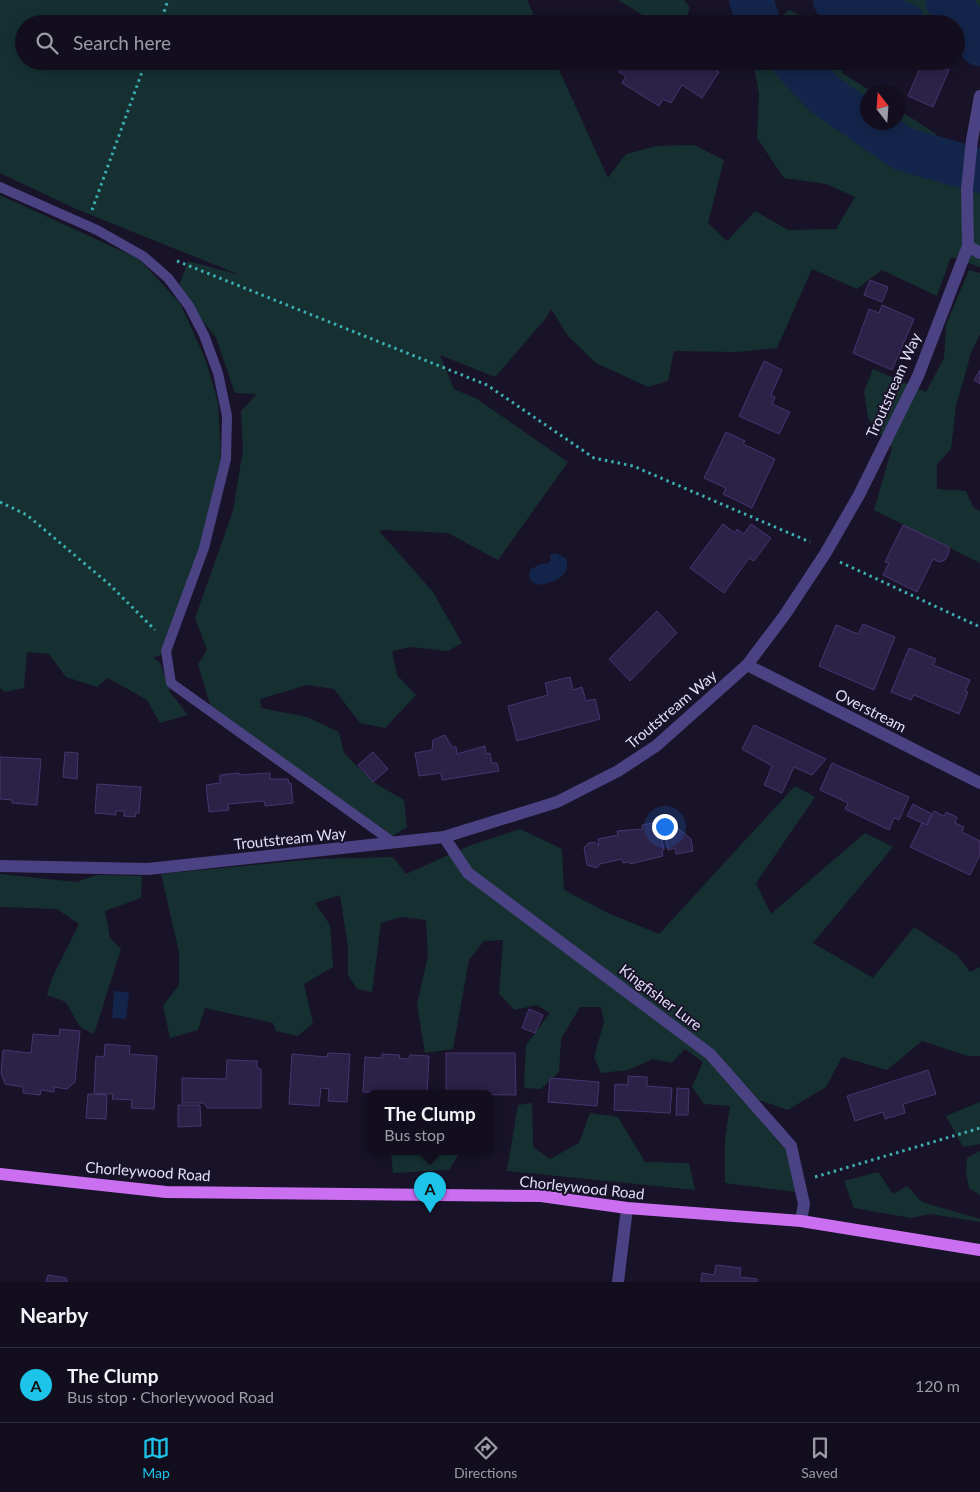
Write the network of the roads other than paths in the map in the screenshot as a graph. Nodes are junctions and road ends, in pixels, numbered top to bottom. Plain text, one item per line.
1 (980, 96) edge
2 (0, 187) edge
3 (968, 246) junction
4 (980, 253) edge
5 (747, 665) junction
6 (980, 783) edge
7 (444, 837) junction
8 (394, 843) junction
9 (0, 866) edge
10 (0, 1174) edge
11 (627, 1208) junction
12 (801, 1221) junction
13 (980, 1250) edge
14 (618, 1282) edge

1 - 3 street, Troutstream Way
2 - 8 lane
3 - 4 street
3 - 5 street, Troutstream Way
5 - 6 street, Overstream
5 - 7 street, Troutstream Way
7 - 8 street, Troutstream Way
7 - 12 street, Kingfisher Lure
8 - 9 street, Troutstream Way
10 - 11 main road, Chorleywood Road
11 - 12 main road, Chorleywood Road
11 - 14 street
12 - 13 main road, Chorleywood Road

